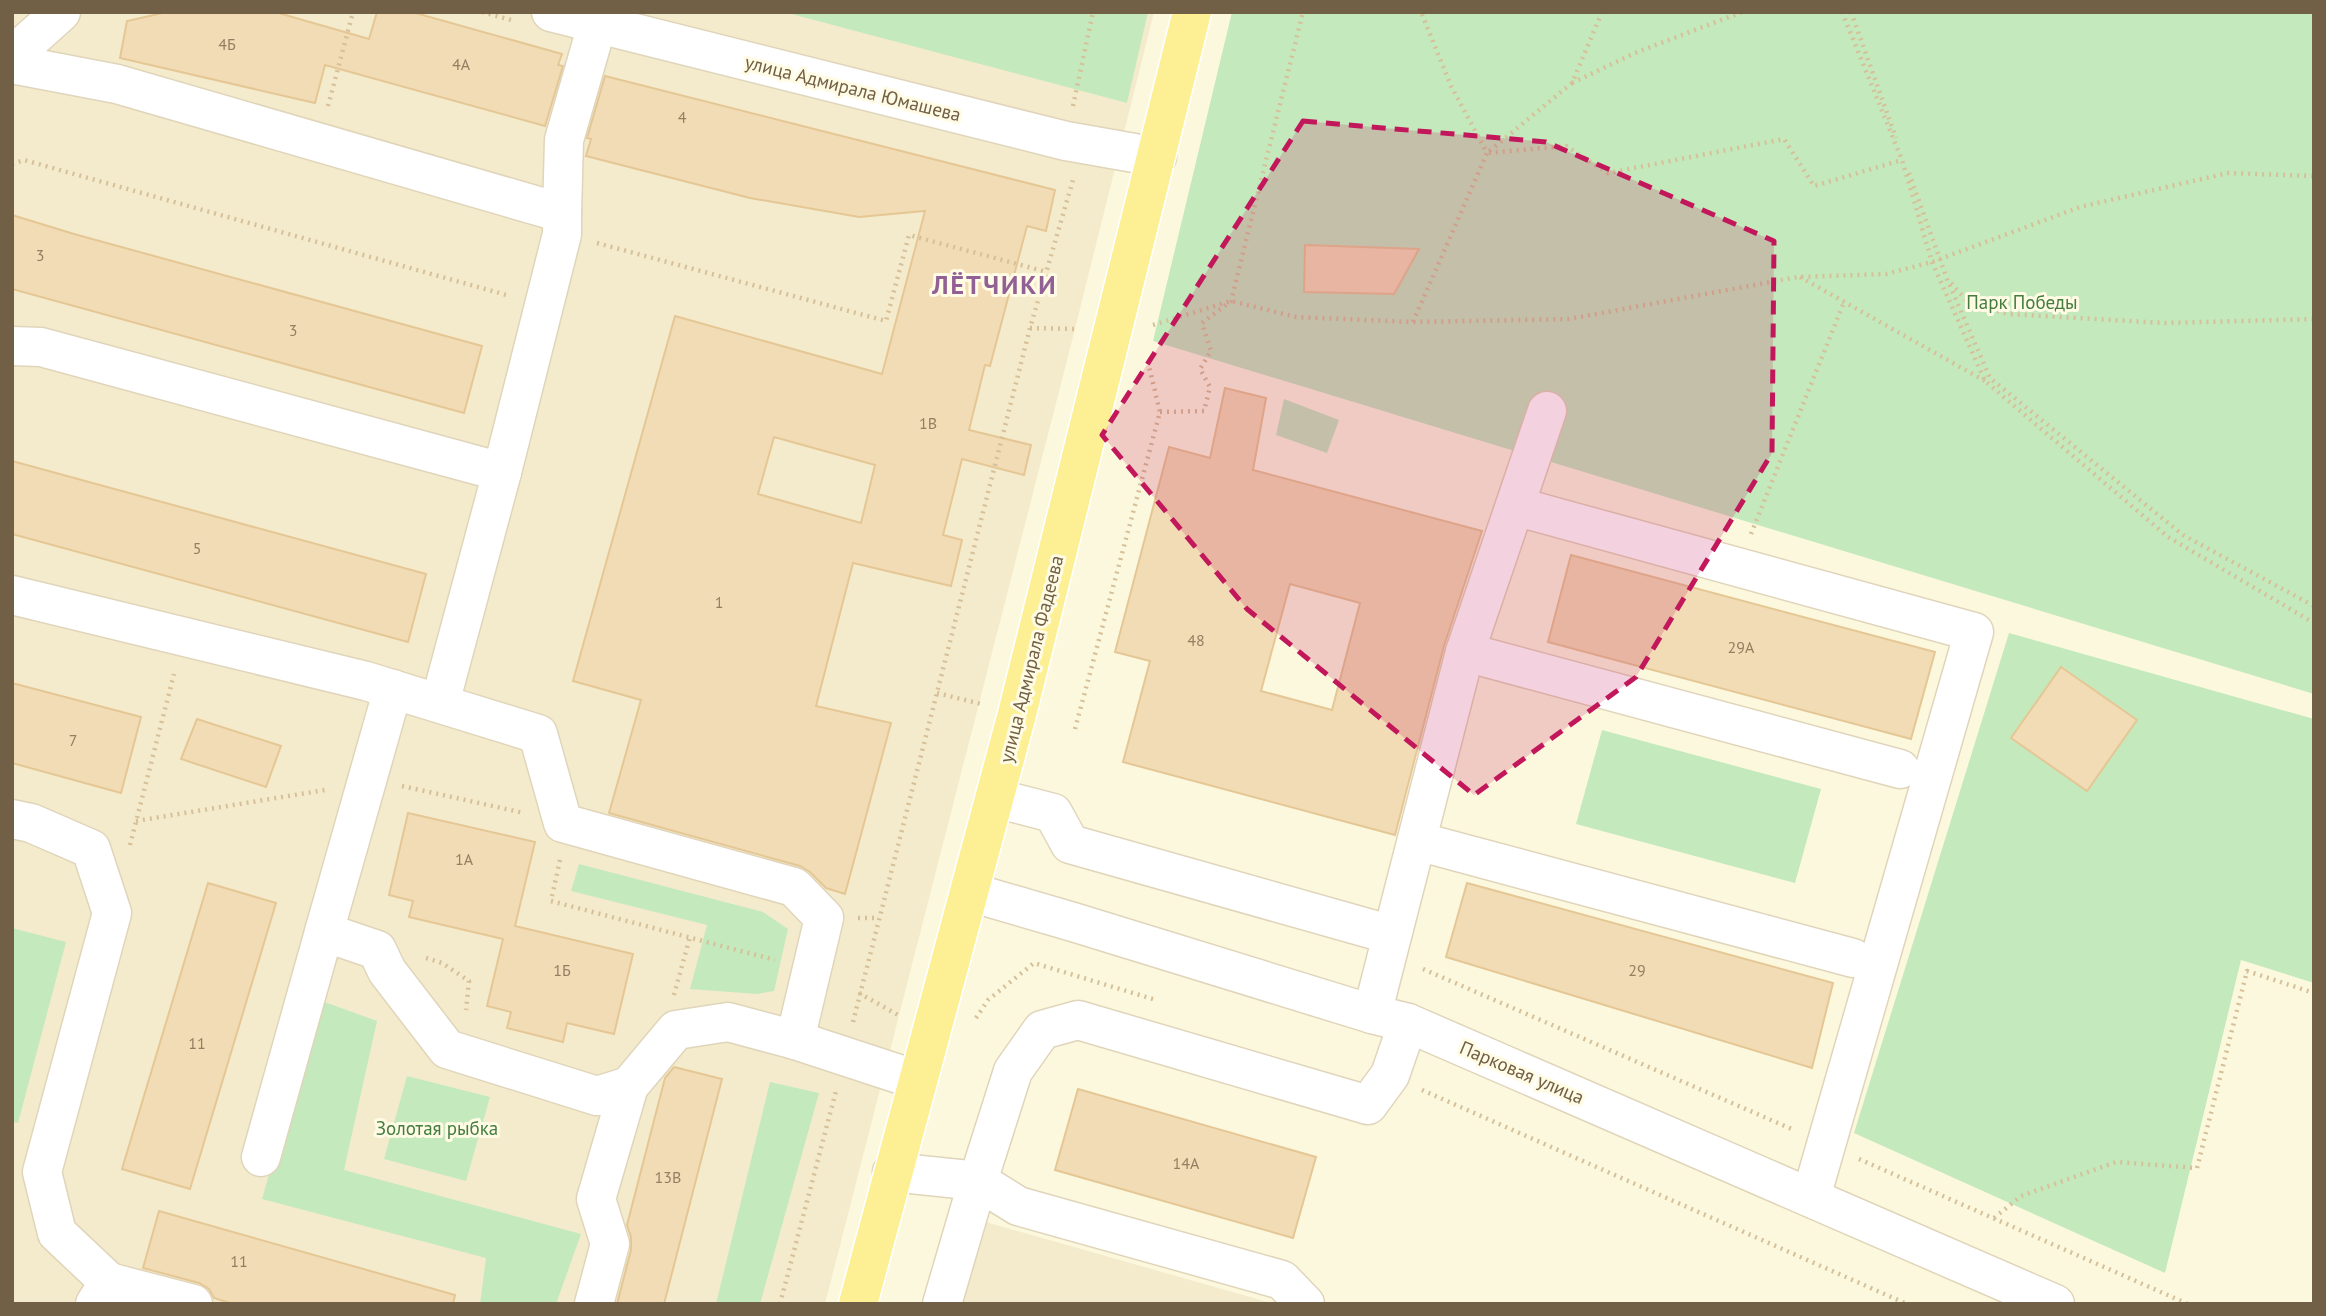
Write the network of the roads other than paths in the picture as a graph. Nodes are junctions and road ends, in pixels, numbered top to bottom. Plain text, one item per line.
1 (61, 12) edge
2 (551, 12) edge
3 (1192, 12) edge
4 (597, 25) junction
5 (12, 56) edge
6 (12, 64) edge
7 (1157, 157) junction
8 (562, 224) junction
9 (12, 346) edge
10 (1547, 411) dead end
11 (502, 472) junction
12 (1515, 506) junction
13 (12, 595) edge
14 (1465, 652) junction
15 (393, 689) junction
16 (440, 703) junction
17 (1900, 769) dead end
18 (995, 797) junction
19 (12, 819) edge
20 (1417, 841) junction
21 (970, 892) junction
22 (324, 932) junction
23 (1390, 944) junction
24 (1853, 958) dead end
25 (1390, 1019) junction
26 (795, 1040) junction
27 (917, 1080) junction
28 (629, 1086) junction
29 (261, 1157) dead end
30 (892, 1172) junction
31 (978, 1181) junction
32 (1811, 1197) junction
33 (102, 1293) edge
34 (2039, 1301) edge
35 (193, 1304) edge
36 (593, 1304) edge
37 (858, 1304) edge
38 (942, 1304) edge
39 (1305, 1304) edge

1 - 5 street
2 - 4 street, улица Адмирала Юмашева
3 - 7 main road, улица Адмирала Фадеева
4 - 7 street, улица Адмирала Юмашева
4 - 8 street
6 - 8 street
7 - 18 main road, улица Адмирала Фадеева
8 - 11 street
9 - 11 street
10 - 12 street
11 - 16 street
12 - 14 street
12 - 32 street
13 - 15 street
14 - 17 street
14 - 20 street
15 - 16 street
15 - 22 street
16 - 26 street
18 - 21 main road, улица Адмирала Фадеева
18 - 23 street
19 - 33 street
20 - 23 street
20 - 24 street
21 - 25 street, Парковая улица
21 - 27 main road, улица Адмирала Фадеева
22 - 28 street
22 - 29 street
23 - 25 street
25 - 31 street
25 - 32 street, Парковая улица
26 - 27 street
26 - 28 street
27 - 30 main road, улица Адмирала Фадеева
28 - 36 street
30 - 31 street
30 - 37 main road, улица Адмирала Фадеева
31 - 38 street
31 - 39 street
32 - 34 street, Парковая улица
33 - 35 street

